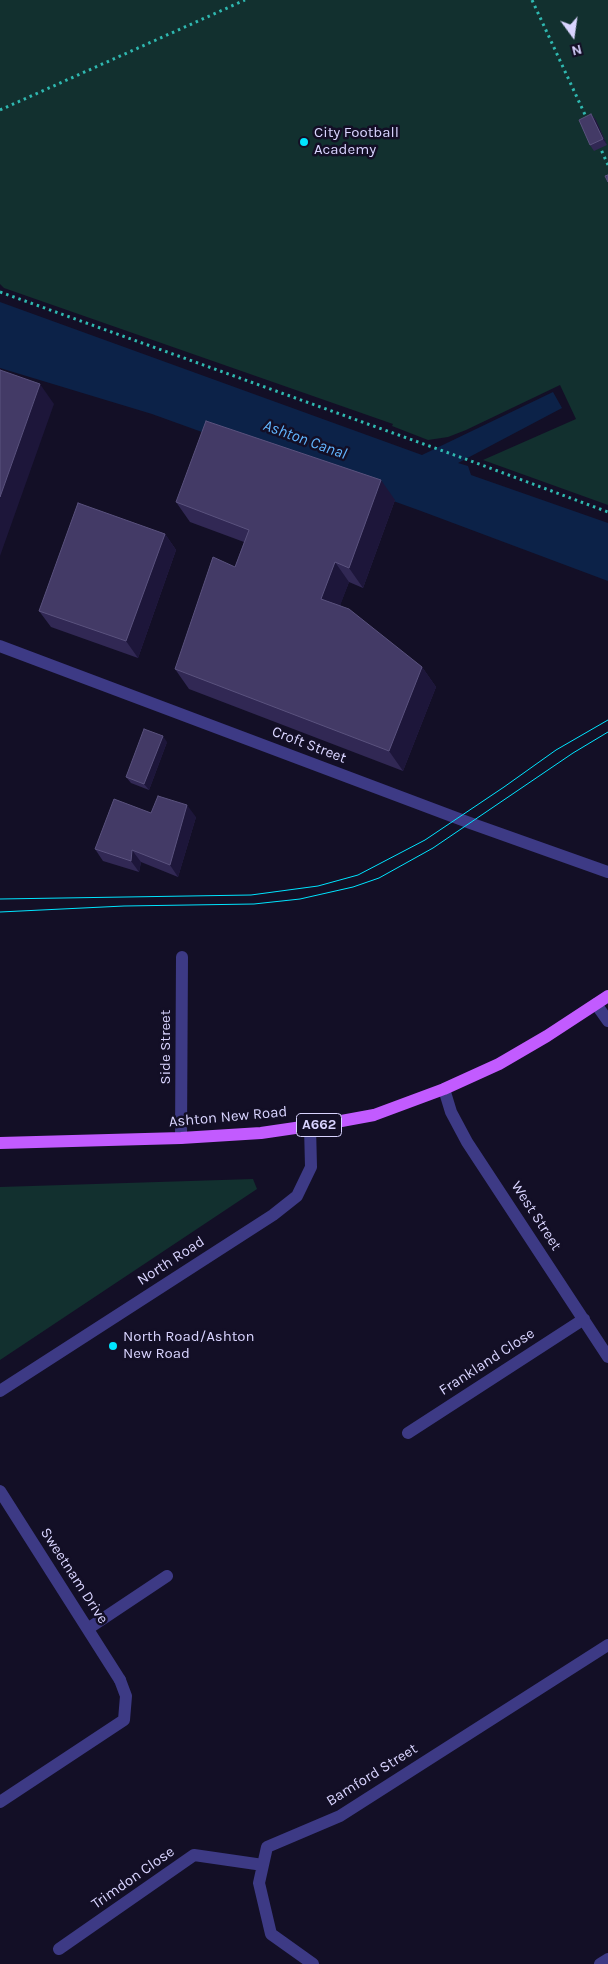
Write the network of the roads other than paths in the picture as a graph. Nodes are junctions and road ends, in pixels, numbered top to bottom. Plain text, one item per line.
1 (0, 646) edge
2 (608, 872) edge
3 (182, 957) dead end
4 (608, 996) edge
5 (596, 1004) junction
6 (608, 1020) edge
7 (444, 1089) junction
8 (310, 1126) junction
9 (181, 1138) junction
10 (0, 1143) edge
11 (584, 1319) junction
12 (608, 1357) edge
13 (0, 1391) edge
14 (408, 1433) dead end
15 (0, 1491) edge
16 (167, 1576) dead end
17 (88, 1628) junction
18 (608, 1644) edge
19 (0, 1802) edge
20 (262, 1865) junction
21 (59, 1950) dead end
22 (608, 1959) edge
23 (313, 1964) edge
24 (600, 1964) edge

1 - 2 street, Croft Street
3 - 9 street, Side Street
4 - 5 main road, Ashton New Road / A662
5 - 6 street
5 - 7 main road, Ashton New Road / A662
7 - 8 main road, Ashton New Road / A662
7 - 11 street, West Street
8 - 9 main road, Ashton New Road / A662
8 - 13 street, North Road
9 - 10 main road, Ashton New Road / A662
11 - 12 street, West Street
11 - 14 street, Frankland Close
15 - 17 street, Sweetnam Drive
16 - 17 street
17 - 19 street, Sweetnam Drive
18 - 20 street, Bamford Street
20 - 21 street, Trimdon Close
20 - 23 street, Bamford Street
22 - 24 street

